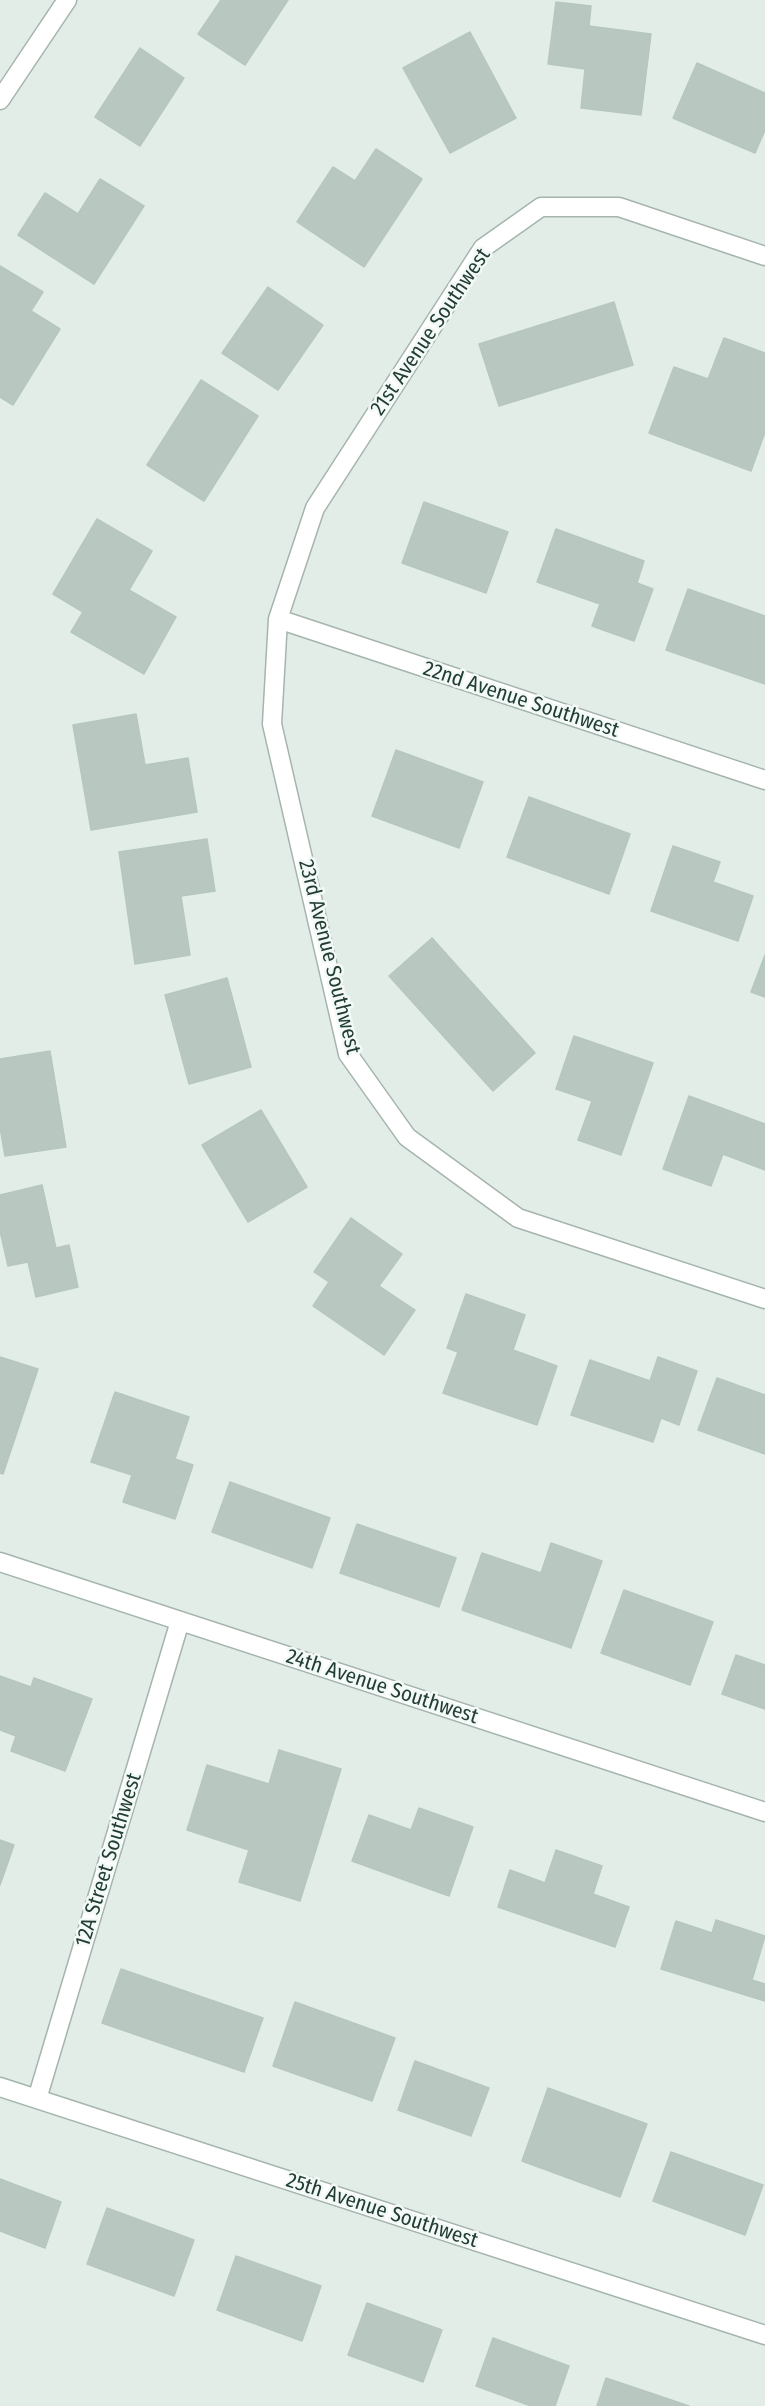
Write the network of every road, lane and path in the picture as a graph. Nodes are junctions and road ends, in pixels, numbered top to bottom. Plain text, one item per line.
1 (67, 0) edge
2 (0, 100) edge
3 (765, 256) edge
4 (278, 619) junction
5 (765, 780) edge
6 (765, 1299) edge
7 (0, 1562) edge
8 (180, 1622) junction
9 (765, 1812) edge
10 (0, 2087) edge
11 (37, 2099) junction
12 (765, 2335) edge

1 - 2 street
3 - 4 street, 21st Avenue Southwest
4 - 5 street, 22nd Avenue Southwest
4 - 6 street, 23rd Avenue Southwest
7 - 8 street, 24th Avenue Southwest
8 - 9 street, 24th Avenue Southwest
8 - 11 street, 12A Street Southwest
10 - 11 street, 25th Avenue Southwest
11 - 12 street, 25th Avenue Southwest

